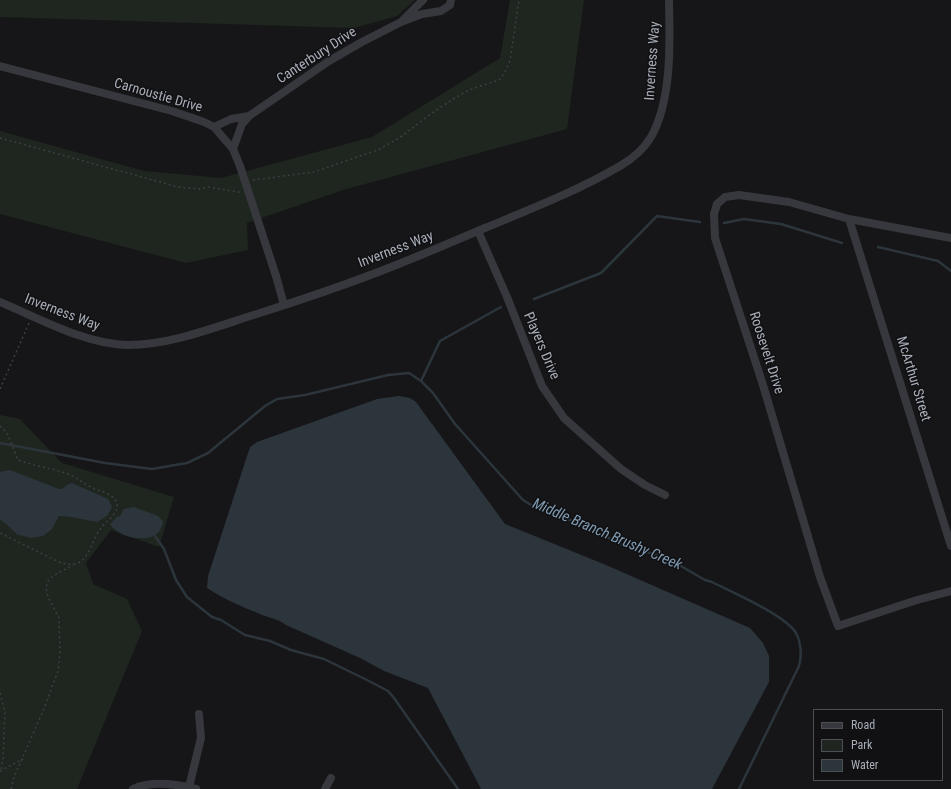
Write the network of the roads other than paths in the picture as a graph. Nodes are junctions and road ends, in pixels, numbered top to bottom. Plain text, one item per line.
1 (422, 0) edge
2 (451, 0) edge
3 (669, 0) edge
4 (401, 22) junction
5 (0, 66) edge
6 (249, 116) junction
7 (214, 127) junction
8 (233, 149) junction
9 (849, 219) junction
10 (478, 231) junction
11 (951, 238) edge
12 (0, 302) edge
13 (284, 305) junction
14 (665, 495) dead end
15 (951, 546) edge
16 (951, 591) edge
17 (199, 714) dead end
18 (331, 778) dead end
19 (192, 788) edge
20 (133, 789) edge
21 (325, 789) edge

1 - 4 street, Canterbury Drive
2 - 4 street, Canterbury Drive
3 - 10 street, Inverness Way
4 - 6 street, Canterbury Drive
5 - 7 street, Carnoustie Drive
6 - 7 street, Canterbury Drive
6 - 8 street, Canterbury Drive
7 - 8 street, Carnoustie Drive
8 - 13 street, Carnoustie Drive
9 - 11 street, Roosevelt Drive
9 - 15 street, McArthur Street
9 - 16 street, Roosevelt Drive
10 - 13 street, Inverness Way
10 - 14 street, Players Drive
12 - 13 street, Inverness Way
17 - 19 street
18 - 21 street
19 - 20 street

